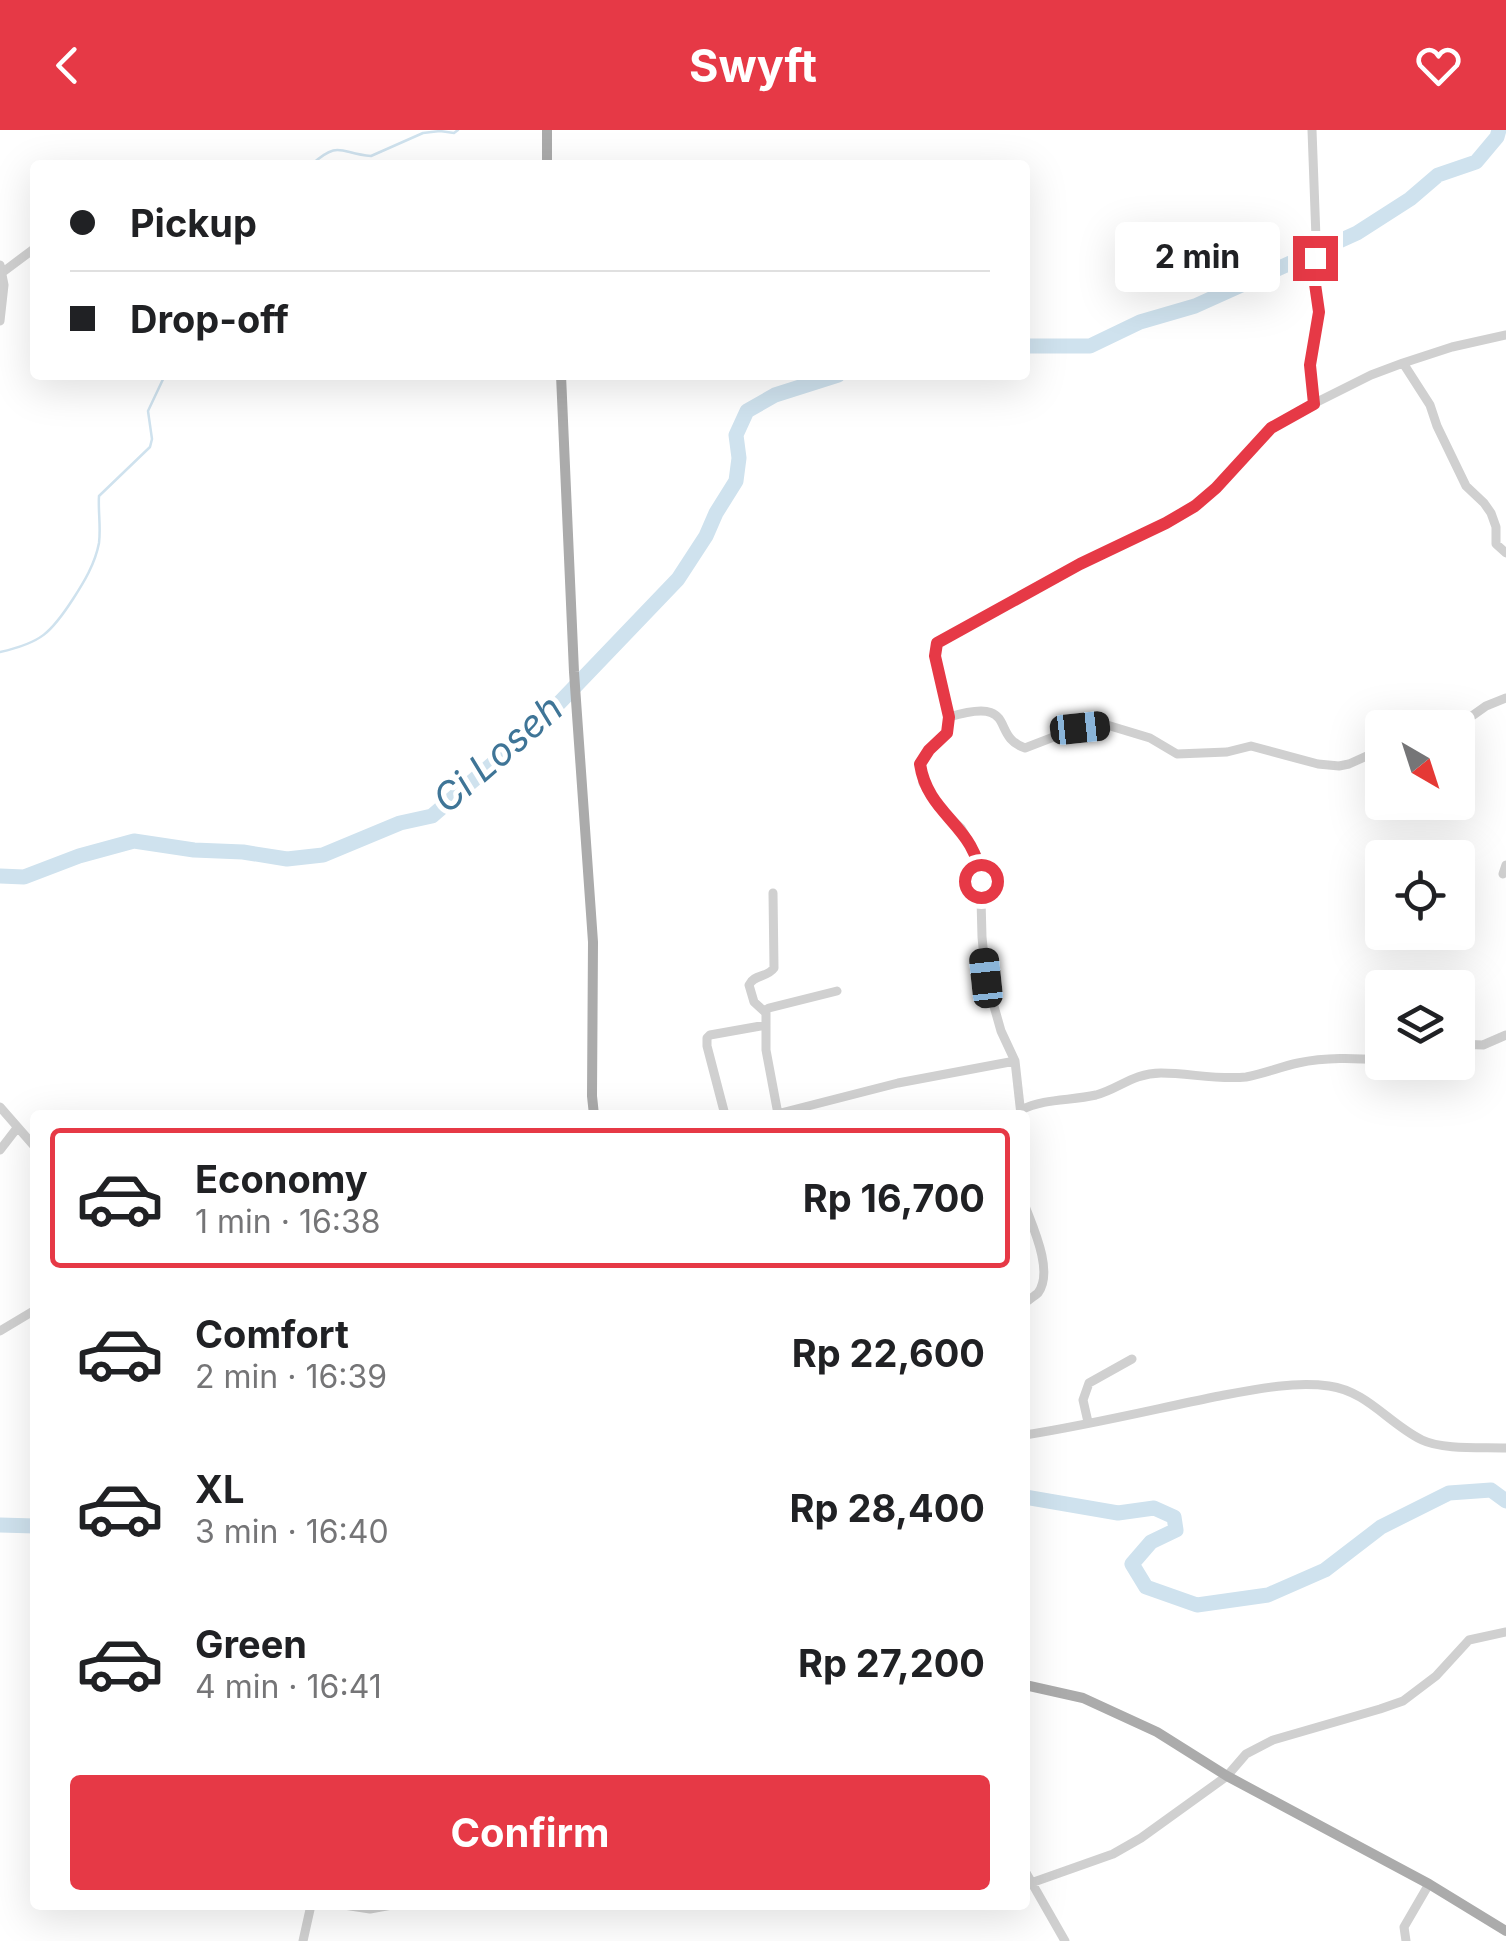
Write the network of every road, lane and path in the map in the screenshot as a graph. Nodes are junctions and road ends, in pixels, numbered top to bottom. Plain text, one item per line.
1 (547, 130) edge
2 (1312, 130) edge
3 (547, 160) edge
4 (30, 251) edge
5 (2, 268) edge
6 (2, 286) edge
7 (0, 321) edge
8 (1506, 335) edge
9 (1402, 362) junction
10 (562, 380) edge
11 (1314, 404) junction
12 (1506, 553) edge
13 (1506, 698) edge
14 (1475, 714) edge
15 (949, 717) junction
16 (1365, 757) edge
17 (773, 894) dead end
18 (837, 992) dead end
19 (766, 1012) junction
20 (766, 1025) junction
21 (1506, 1036) edge
22 (1475, 1045) edge
23 (1365, 1059) edge
24 (1014, 1061) junction
25 (0, 1107) edge
26 (593, 1110) edge
27 (723, 1110) edge
28 (775, 1110) edge
29 (791, 1110) edge
30 (1021, 1110) edge
31 (1025, 1110) edge
32 (18, 1128) junction
33 (30, 1141) edge
34 (0, 1150) edge
35 (1030, 1219) edge
36 (1030, 1299) edge
37 (30, 1313) edge
38 (0, 1331) edge
39 (1132, 1360) dead end
40 (1088, 1422) junction
41 (1030, 1434) edge
42 (1506, 1448) edge
43 (1506, 1632) edge
44 (1030, 1686) edge
45 (1227, 1776) junction
46 (1031, 1883) joint
47 (1429, 1884) junction
48 (310, 1910) edge
49 (1506, 1931) edge
50 (303, 1941) edge
51 (1065, 1941) edge
52 (1406, 1941) edge

1 - 3 main road
2 - 11 street
4 - 5 street
5 - 6 street
6 - 7 street
8 - 9 street
9 - 11 street
9 - 12 street
10 - 26 main road
11 - 15 street
13 - 14 street
15 - 16 street
15 - 24 street
17 - 19 street
18 - 19 street
19 - 20 street
20 - 27 street
20 - 28 street
21 - 22 street
23 - 31 street
24 - 29 street
24 - 30 street
25 - 32 street
32 - 33 street
32 - 34 street
35 - 36 street
37 - 38 street
39 - 40 street
40 - 41 street
40 - 42 street
43 - 45 street
44 - 45 main road
45 - 46 street
45 - 47 main road
46 - 51 street
47 - 49 main road
47 - 52 street
48 - 50 street

